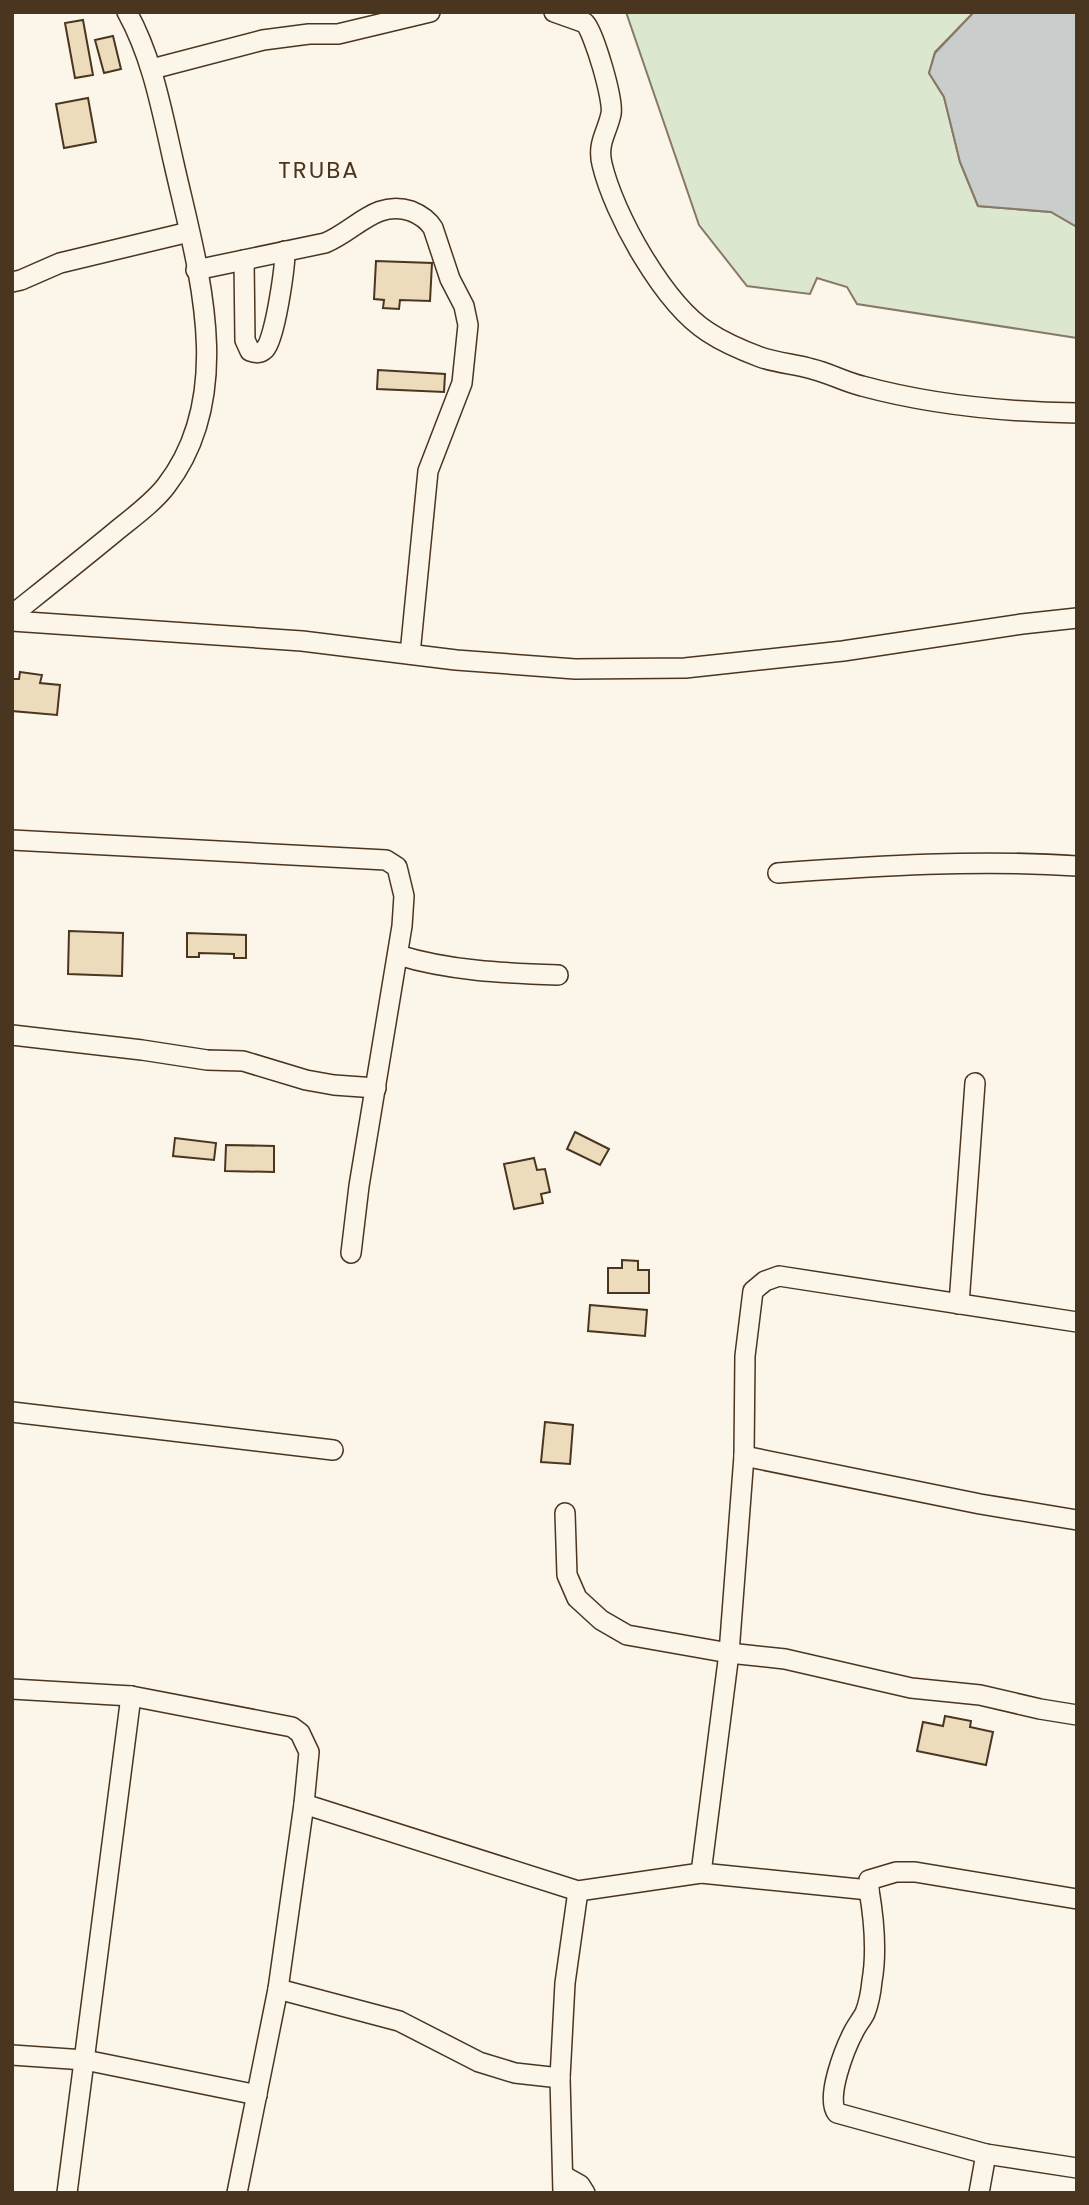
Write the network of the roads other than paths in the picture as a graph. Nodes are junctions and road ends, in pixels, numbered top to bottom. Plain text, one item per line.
1 (127, 12) edge
2 (430, 12) edge
3 (554, 12) edge
4 (152, 69) junction
5 (189, 232) junction
6 (285, 251) junction
7 (244, 260) junction
8 (197, 270) junction
9 (12, 282) edge
10 (1077, 413) edge
11 (12, 615) edge
12 (1077, 618) edge
13 (12, 621) edge
14 (410, 654) junction
15 (12, 841) edge
16 (1077, 866) edge
17 (778, 873) dead end
18 (398, 955) junction
19 (558, 975) dead end
20 (12, 1035) edge
21 (975, 1083) dead end
22 (376, 1088) junction
23 (351, 1254) dead end
24 (959, 1304) junction
25 (1077, 1322) edge
26 (12, 1412) edge
27 (333, 1450) dead end
28 (744, 1456) junction
29 (565, 1513) dead end
30 (1077, 1520) edge
31 (729, 1653) junction
32 (12, 1689) edge
33 (131, 1696) junction
34 (1077, 1715) edge
35 (304, 1804) junction
36 (701, 1872) junction
37 (869, 1890) junction
38 (578, 1891) junction
39 (1077, 1899) edge
40 (278, 1989) junction
41 (12, 2055) edge
42 (85, 2060) junction
43 (560, 2078) junction
44 (257, 2095) junction
45 (986, 2154) junction
46 (1077, 2168) edge
47 (564, 2184) edge
48 (68, 2193) edge
49 (237, 2193) edge
50 (585, 2193) edge
51 (979, 2193) edge

1 - 4 street
2 - 4 street
3 - 10 street
4 - 5 street
5 - 8 street
5 - 9 street
6 - 7 street
6 - 7 street
6 - 14 street
7 - 8 street
8 - 11 street
12 - 14 street
13 - 14 street
15 - 18 street
16 - 17 street
18 - 19 street
18 - 22 street
20 - 22 street
21 - 24 street
22 - 23 street
24 - 25 street
24 - 28 street
26 - 27 street
28 - 30 street
28 - 31 street
29 - 31 street
31 - 34 street
31 - 36 street
32 - 33 street
33 - 35 street
33 - 42 street
35 - 38 street
35 - 40 street
36 - 37 street
36 - 38 street
37 - 39 street
37 - 45 street
38 - 43 street
40 - 43 street
40 - 44 street
41 - 42 street
42 - 44 street
42 - 48 street
43 - 47 street
44 - 49 street
45 - 46 street
45 - 51 street
47 - 50 street

